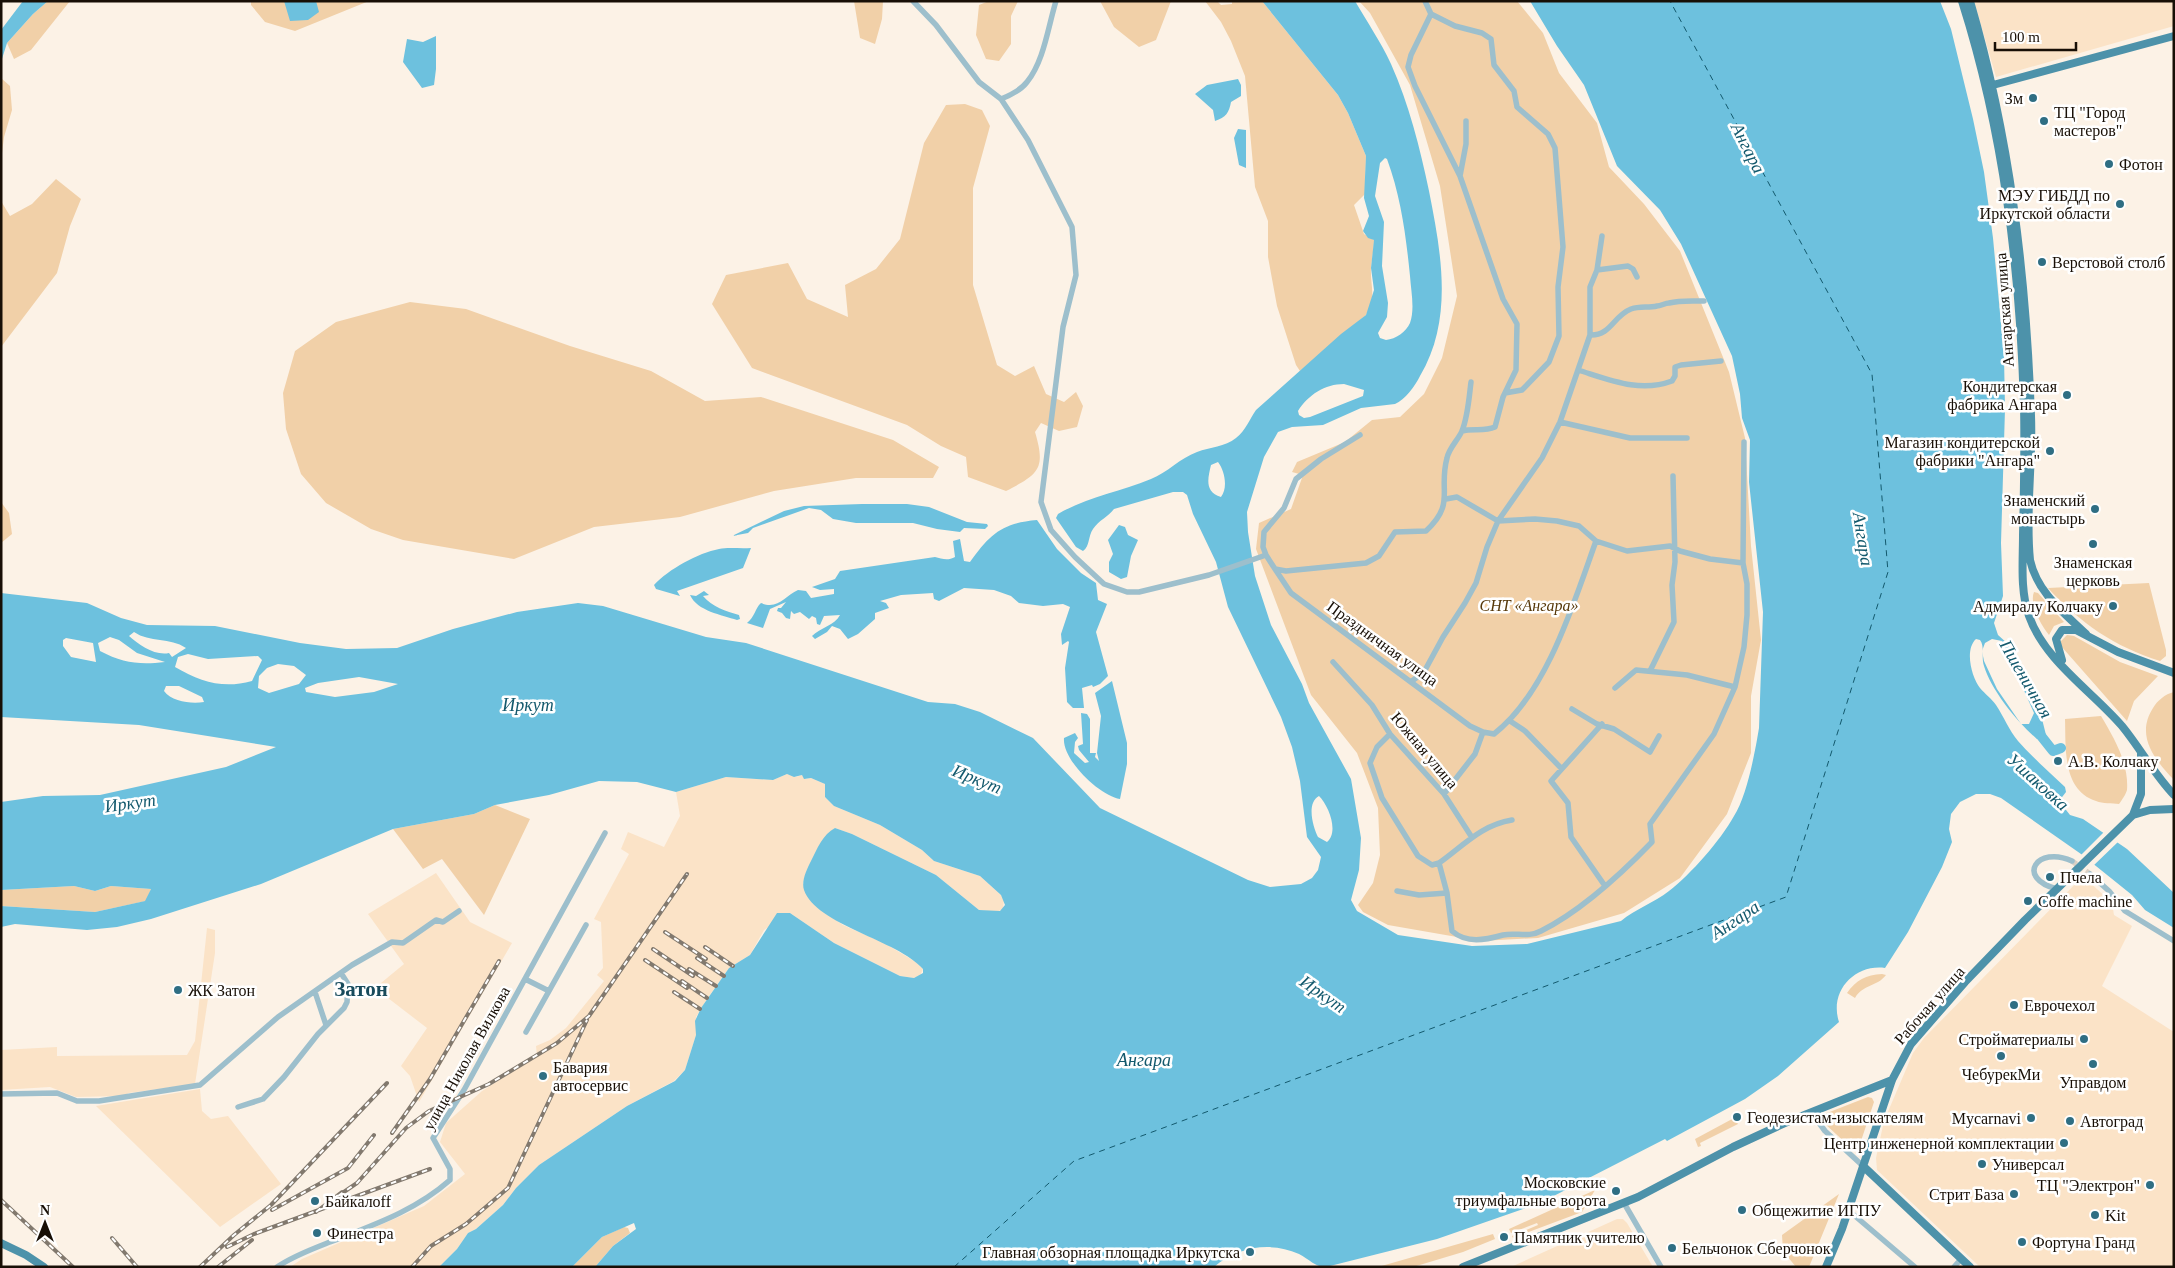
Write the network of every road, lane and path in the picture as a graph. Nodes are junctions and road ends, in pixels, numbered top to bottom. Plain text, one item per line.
1 (913, 1) edge
2 (1056, 1) edge
3 (1426, 1) edge
4 (1962, 1) edge
5 (1970, 1) edge
6 (1431, 14) junction
7 (2174, 36) edge
8 (1990, 88) junction
9 (1001, 99) junction
10 (1466, 121) dead end
11 (1460, 176) junction
12 (1602, 236) dead end
13 (1597, 270) junction
14 (1637, 277) dead end
15 (1704, 301) dead end
16 (1590, 335) junction
17 (1721, 361) dead end
18 (1578, 370) junction
19 (1471, 382) dead end
20 (1505, 392) junction
21 (1560, 422) junction
22 (1462, 431) junction
23 (1360, 435) dead end
24 (1687, 438) dead end
25 (1744, 442) dead end
26 (1673, 476) dead end
27 (1446, 499) junction
28 (1498, 521) junction
29 (1596, 540) junction
30 (1673, 548) junction
31 (1264, 556) junction
32 (1743, 563) junction
33 (1275, 569) junction
34 (2086, 634) junction
35 (1334, 662) dead end
36 (2065, 667) junction
37 (1650, 671) junction
38 (2174, 673) edge
39 (1412, 681) junction
40 (1735, 687) junction
41 (1615, 688) dead end
42 (1572, 709) dead end
43 (1510, 721) junction
44 (1602, 724) junction
45 (1483, 732) junction
46 (1390, 734) junction
47 (1659, 736) dead end
48 (2141, 753) junction
49 (1561, 768) junction
50 (1444, 794) junction
51 (2174, 795) edge
52 (2174, 809) edge
53 (2133, 815) junction
54 (1512, 820) dead end
55 (605, 833) dead end
56 (1471, 836) junction
57 (2072, 861) tunnel mouth
58 (1439, 864) junction
59 (2090, 874) tunnel mouth
60 (1604, 886) junction
61 (2057, 889) junction
62 (1397, 891) dead end
63 (1447, 893) junction
64 (459, 911) dead end
65 (586, 925) dead end
66 (2174, 941) edge
67 (341, 973) junction
68 (525, 980) junction
69 (549, 991) junction
70 (315, 992) junction
71 (326, 1025) junction
72 (526, 1032) dead end
73 (1892, 1080) junction
74 (1, 1094) edge
75 (238, 1107) dead end
76 (1811, 1112) junction
77 (1863, 1166) junction
78 (1624, 1203) junction
79 (1848, 1210) junction
80 (1, 1244) edge
81 (1961, 1259) junction
82 (44, 1267) edge
83 (277, 1267) edge
84 (1463, 1267) edge
85 (1662, 1267) edge
86 (1826, 1267) edge
87 (1915, 1267) edge
88 (1954, 1267) edge
89 (1970, 1267) edge

1 - 9 street
2 - 9 street
3 - 6 street
4 - 8 main road
5 - 8 main road
6 - 11 street
6 - 20 street
7 - 8 main road
8 - 34 main road, Ангарская улица
8 - 36 main road, Ангарская улица
9 - 31 street
10 - 11 street
11 - 20 street
12 - 13 street
13 - 14 street
13 - 16 street
15 - 16 street
16 - 18 street
17 - 18 street
18 - 21 street
19 - 22 street
20 - 22 street
21 - 24 street
21 - 28 street
22 - 27 street
23 - 31 street
25 - 32 street
26 - 30 street
27 - 28 street
27 - 33 street
28 - 29 street
28 - 39 street
29 - 30 street
29 - 43 street
30 - 32 street
30 - 37 street
31 - 33 street, Праздничная улица
32 - 40 street
33 - 39 street, Праздничная улица
34 - 36 main road
34 - 38 main road
35 - 46 street, Южная улица
36 - 48 main road, Ангарская улица
37 - 40 street
37 - 41 street
39 - 45 street, Праздничная улица
40 - 60 street
42 - 44 street
43 - 45 street
43 - 49 street
44 - 47 street
44 - 49 street
45 - 50 street
46 - 50 street, Южная улица
46 - 58 street
48 - 51 main road, Ангарская улица
48 - 53 main road
49 - 60 street
50 - 56 street, Южная улица
52 - 53 main road
53 - 61 main road, Рабочая улица
54 - 56 street
55 - 68 street, улица Николая Вилкова
56 - 58 street
57 - 61 street
58 - 63 street
59 - 66 street
60 - 63 street
61 - 73 main road, Рабочая улица
62 - 63 street
64 - 67 street
65 - 69 street
67 - 70 street
67 - 71 street
68 - 69 street
68 - 83 street, улица Николая Вилкова
69 - 72 street
70 - 71 street
70 - 74 street
71 - 75 street
73 - 76 main road
73 - 77 main road, Рабочая улица
76 - 77 street
76 - 78 main road
77 - 79 main road, Рабочая улица
77 - 81 main road
78 - 84 main road
78 - 85 street
79 - 86 main road, Рабочая улица
79 - 87 street
80 - 82 main road
81 - 88 street
81 - 89 main road

